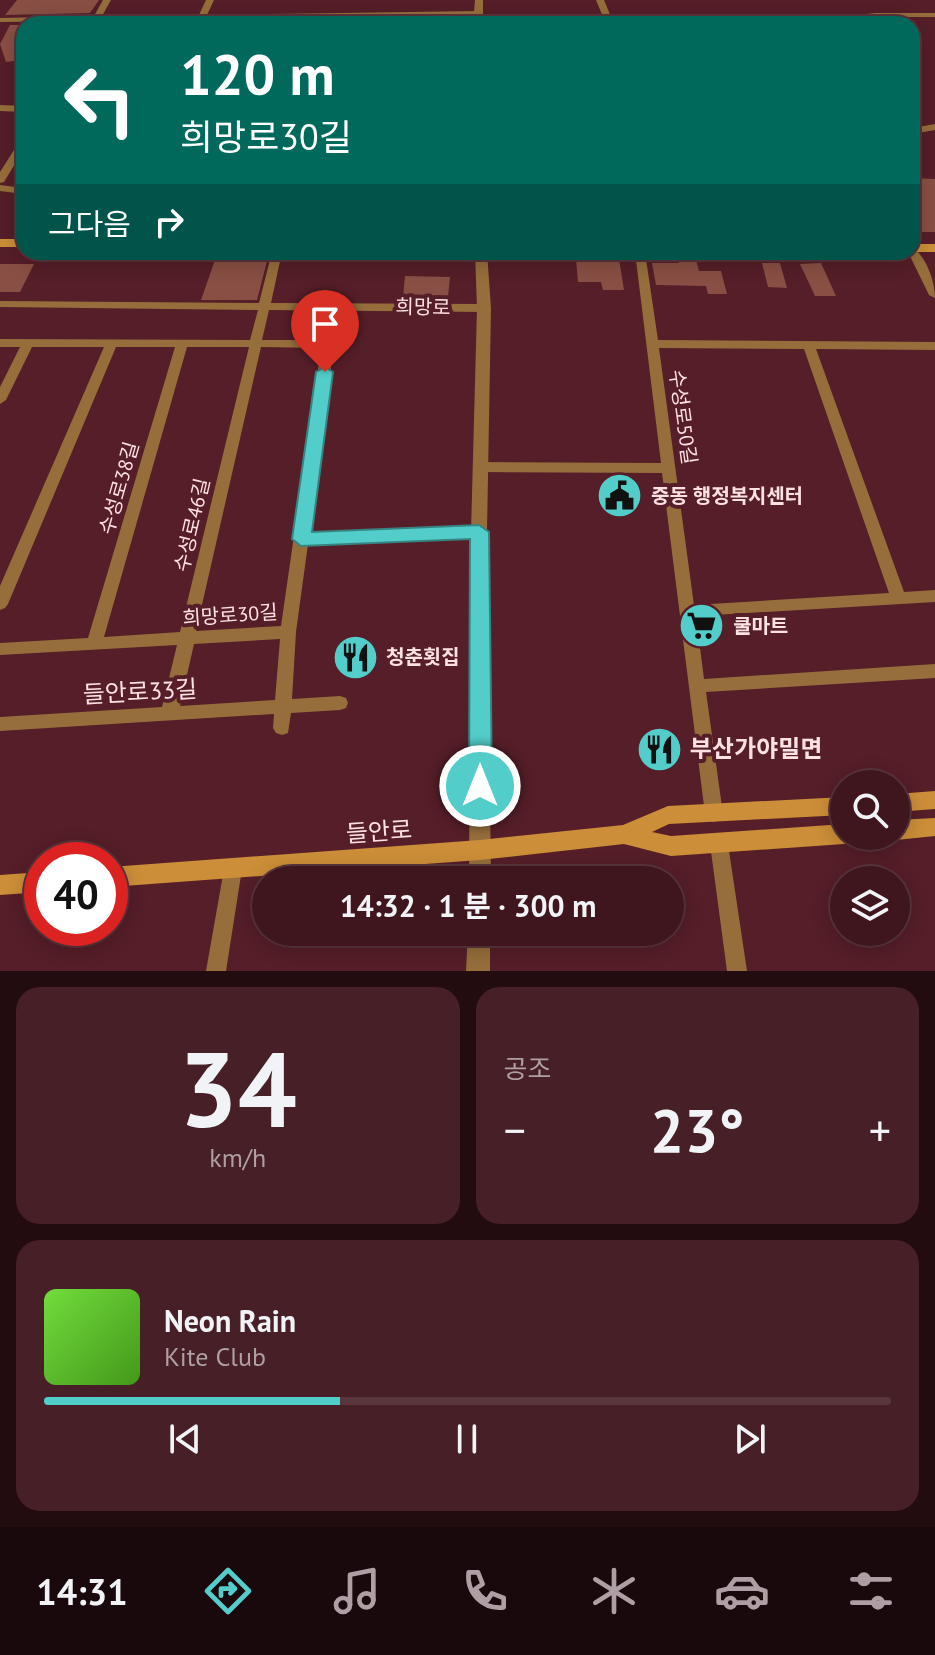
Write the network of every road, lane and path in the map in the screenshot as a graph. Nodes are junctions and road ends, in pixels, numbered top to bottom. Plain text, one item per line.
1 (294, 0) edge
2 (375, 0) edge
3 (479, 0) edge
4 (478, 13) joint
5 (374, 14) junction
6 (289, 15) junction
7 (935, 15) edge
8 (271, 16) edge
9 (866, 16) edge
10 (16, 154) edge
11 (0, 180) edge
12 (275, 260) edge
13 (481, 260) edge
14 (641, 260) edge
15 (918, 260) edge
16 (935, 295) edge
17 (0, 304) edge
18 (265, 304) junction
19 (484, 308) junction
20 (0, 343) edge
21 (28, 343) junction
22 (112, 343) junction
23 (182, 343) junction
24 (254, 343) junction
25 (651, 344) junction
26 (809, 346) junction
27 (935, 346) edge
28 (0, 399) edge
29 (480, 467) junction
30 (668, 468) junction
31 (479, 532) junction
32 (301, 539) junction
33 (935, 596) edge
34 (898, 598) junction
35 (0, 604) edge
36 (687, 611) junction
37 (288, 632) junction
38 (187, 639) junction
39 (94, 644) junction
40 (0, 649) edge
41 (935, 671) edge
42 (696, 686) junction
43 (340, 703) dead end
44 (284, 706) junction
45 (169, 715) junction
46 (0, 724) edge
47 (282, 728) dead end
48 (935, 800) edge
49 (910, 802) edge
50 (830, 807) edge
51 (714, 814) junction
52 (935, 827) edge
53 (910, 829) edge
54 (624, 834) junction
55 (830, 835) edge
56 (719, 844) junction
57 (480, 850) junction
58 (480, 866) edge
59 (233, 869) junction
60 (128, 876) edge
61 (24, 883) edge
62 (0, 885) edge
63 (479, 946) edge
64 (216, 971) edge
65 (478, 971) edge
66 (737, 971) edge

1 - 6 street
2 - 5 street
3 - 4 street
4 - 5 street
5 - 6 street
6 - 8 street
7 - 9 street
10 - 11 street
12 - 18 street, 수성로46길
13 - 19 street
14 - 25 street, 수성로50길
15 - 16 street
17 - 18 street
18 - 19 street, 희망로
18 - 24 street, 수성로46길
19 - 29 street
20 - 21 street
21 - 22 street
21 - 28 street
22 - 23 street
22 - 35 street
23 - 24 street
23 - 39 street, 수성로38길
24 - 32 street
24 - 38 street, 수성로46길
25 - 26 street, 수성로50길
25 - 30 street, 수성로50길
26 - 27 street, 수성로50길
26 - 34 street
29 - 30 street
29 - 31 street
30 - 36 street, 수성로50길
31 - 32 street
31 - 57 street
32 - 37 street, 희망로30길
33 - 34 street
34 - 36 street
36 - 42 street, 수성로50길
37 - 38 street, 희망로30길
37 - 44 street
38 - 39 street, 희망로30길
38 - 45 street, 수성로46길
39 - 40 street, 희망로30길
41 - 42 street
42 - 51 street, 수성로50길
43 - 44 street, 들안로33길
44 - 45 street, 들안로33길
44 - 47 street
45 - 46 street, 들안로33길
48 - 49 main road
50 - 51 main road, 들안로
51 - 54 main road, 들안로
52 - 53 main road
54 - 56 main road, 들안로
54 - 57 main road, 들안로
55 - 56 main road, 들안로
56 - 66 street
57 - 58 street
57 - 59 main road, 들안로
59 - 60 main road, 들안로
59 - 64 street
61 - 62 main road
63 - 65 street

